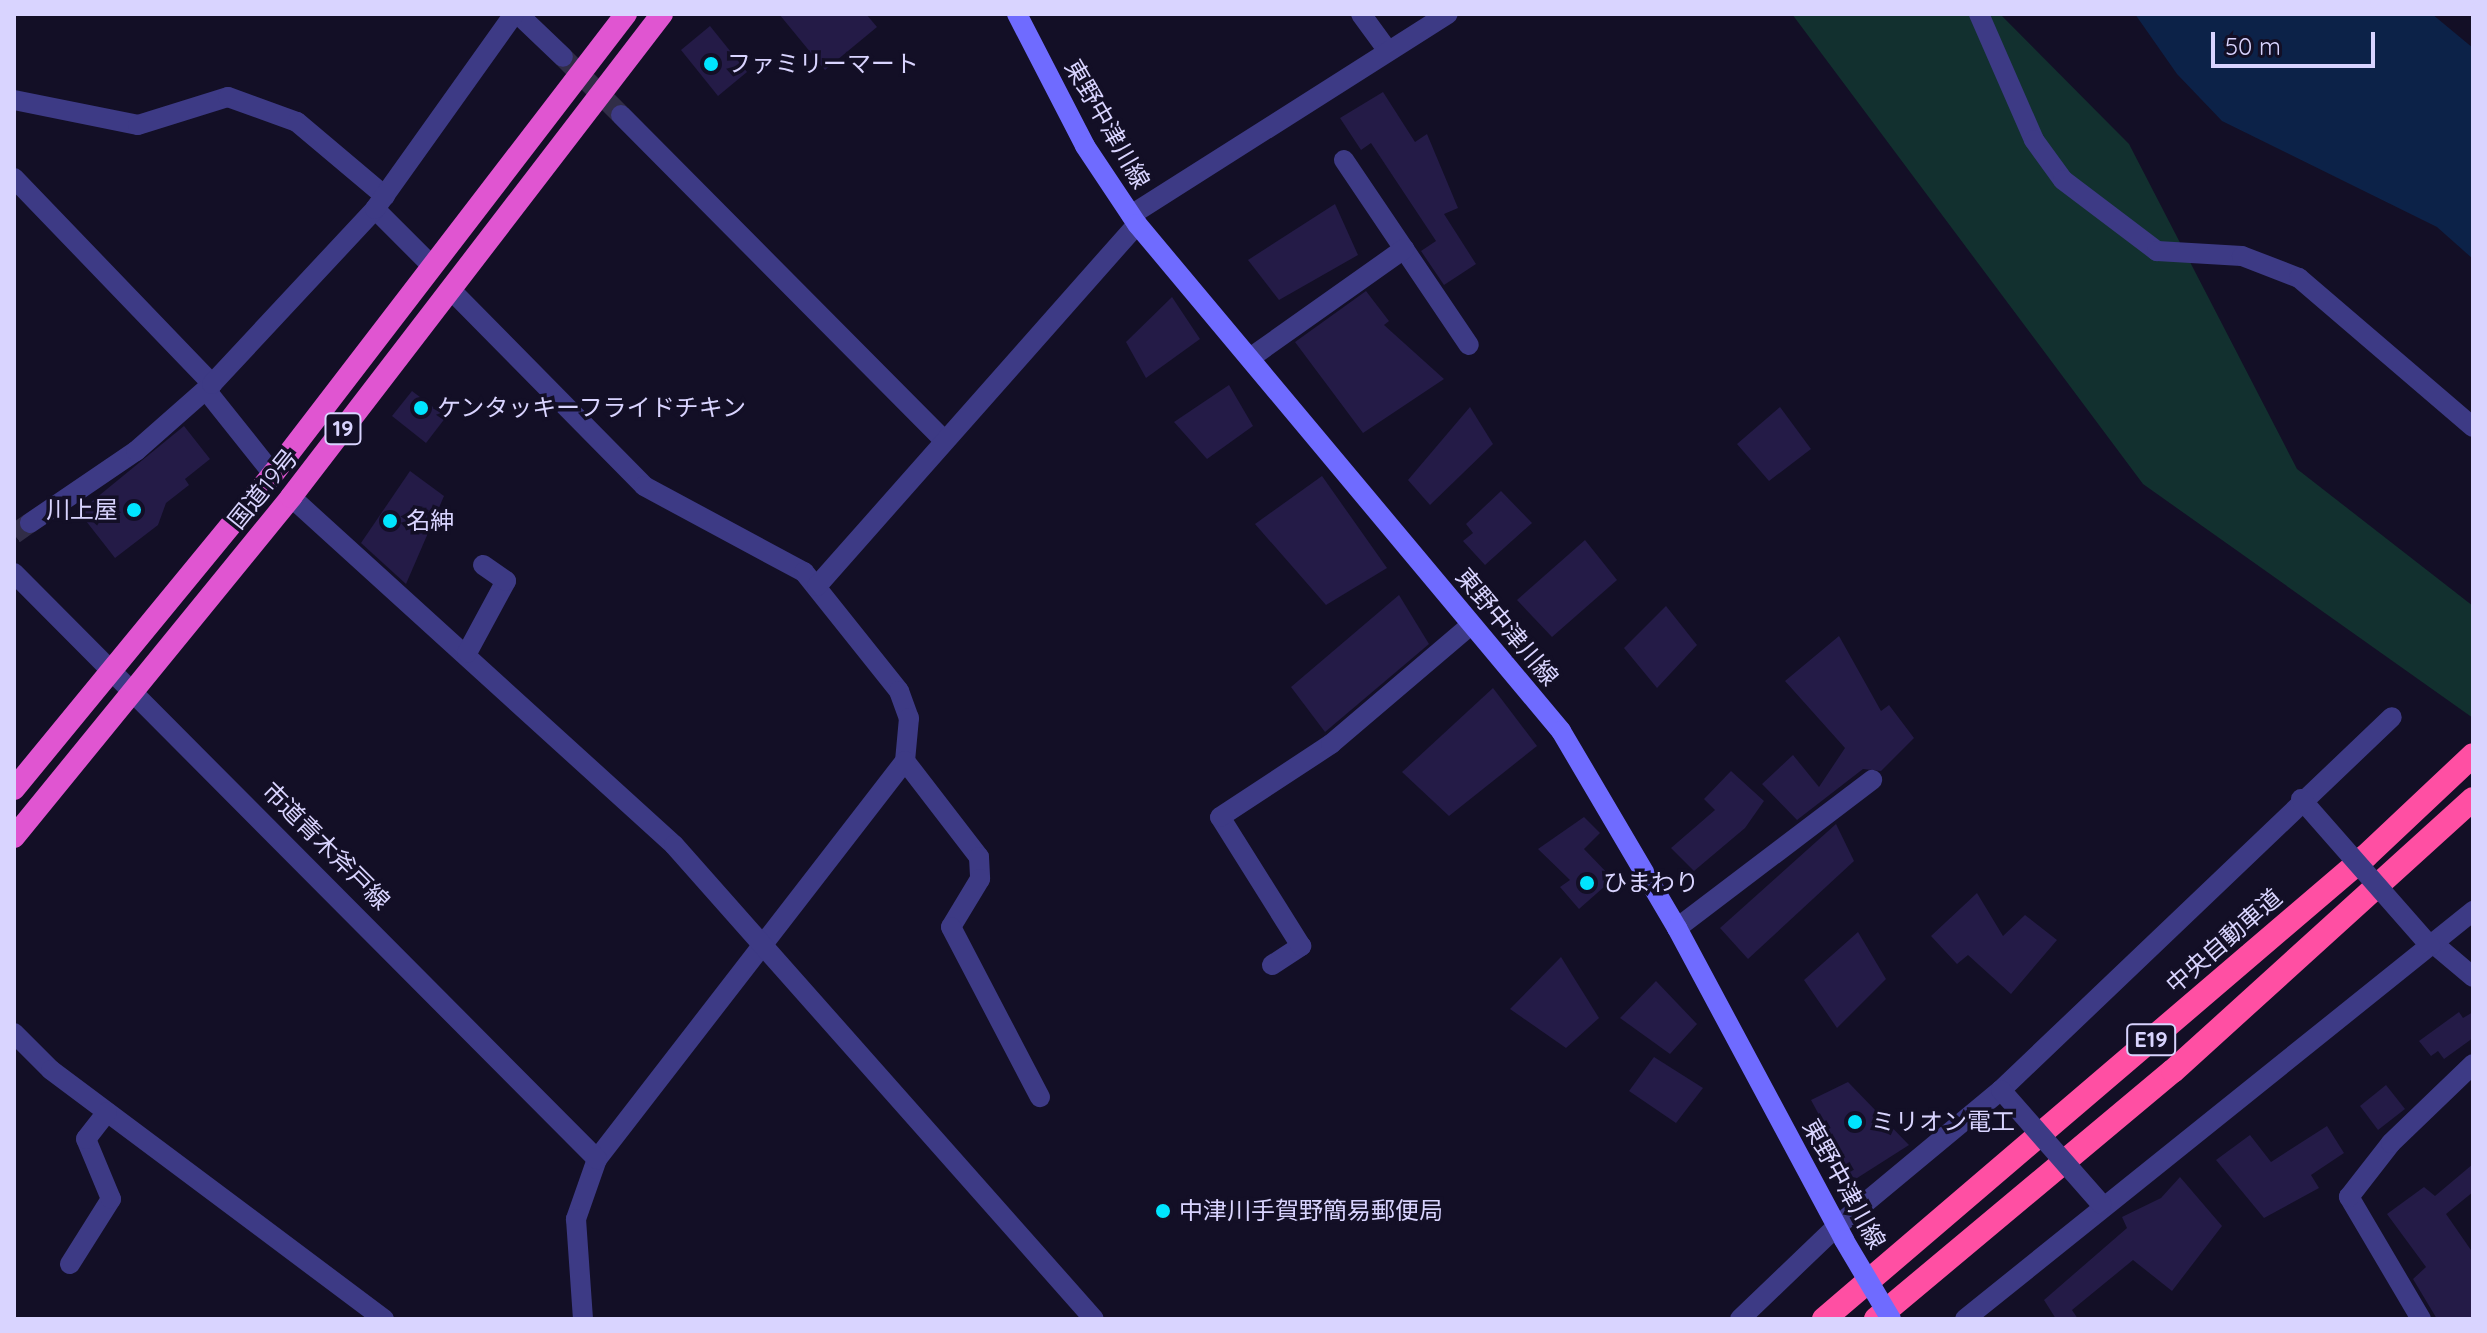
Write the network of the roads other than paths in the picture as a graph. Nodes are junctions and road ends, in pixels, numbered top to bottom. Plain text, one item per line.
1 (516, 14) edge
2 (626, 14) edge
3 (662, 14) edge
4 (1017, 14) edge
5 (1361, 14) edge
6 (1448, 14) edge
7 (1979, 14) edge
8 (1388, 51) junction
9 (563, 57) tunnel mouth
10 (14, 100) edge
11 (621, 115) tunnel mouth
12 (1344, 160) dead end
13 (14, 178) edge
14 (380, 203) junction
15 (1134, 219) junction
16 (1404, 249) junction
17 (431, 265) junction
18 (451, 290) junction
19 (1469, 345) dead end
20 (1250, 358) junction
21 (209, 387) junction
22 (2473, 427) edge
23 (941, 437) junction
24 (273, 474) junction
25 (291, 497) junction
26 (30, 523) tunnel mouth
27 (483, 565) dead end
28 (14, 573) edge
29 (817, 586) junction
30 (1471, 625) junction
31 (467, 653) junction
32 (114, 670) junction
33 (134, 689) junction
34 (2392, 717) dead end
35 (2473, 755) edge
36 (905, 761) junction
37 (1872, 780) dead end
38 (14, 789) edge
39 (2301, 799) junction
40 (2473, 799) edge
41 (14, 837) edge
42 (2473, 911) edge
43 (1677, 928) junction
44 (764, 940) junction
45 (2432, 945) junction
46 (1272, 965) dead end
47 (2473, 977) edge
48 (14, 1033) edge
49 (2473, 1064) edge
50 (2001, 1090) junction
51 (1040, 1097) dead end
52 (107, 1112) junction
53 (597, 1159) junction
54 (2101, 1204) junction
55 (1840, 1233) junction
56 (70, 1264) dead end
57 (384, 1319) edge
58 (583, 1319) edge
59 (1094, 1319) edge
60 (1740, 1319) edge
61 (1824, 1319) edge
62 (1876, 1319) edge
63 (1891, 1319) edge
64 (1965, 1319) edge
65 (2421, 1319) edge

1 - 9 street
1 - 14 street
2 - 17 highway, 国道19号 / 19
3 - 18 highway, 国道19号 / 19
4 - 15 main road, 東野中津川線
5 - 8 street
6 - 8 street
7 - 22 street
8 - 15 street
10 - 14 street
11 - 23 street
12 - 16 street
13 - 21 street
14 - 17 street
14 - 21 street
15 - 20 main road, 東野中津川線
15 - 23 street
16 - 19 street
16 - 20 street
17 - 24 highway, 国道19号 / 19
18 - 25 highway, 国道19号 / 19
18 - 29 street
20 - 30 main road, 東野中津川線
21 - 24 street
21 - 26 street
23 - 29 street
24 - 32 highway, 国道19号 / 19
25 - 31 street
25 - 33 highway, 国道19号 / 19
27 - 31 street
28 - 32 street, 市道青木斧戸線
29 - 36 street
30 - 43 main road, 東野中津川線
30 - 46 street
31 - 44 street
32 - 33 street, 市道青木斧戸線
32 - 38 highway, 国道19号 / 19
33 - 41 highway, 国道19号 / 19
33 - 53 street, 市道青木斧戸線
34 - 39 street
35 - 61 highway, 中央自動車道 / E19
36 - 44 street
36 - 51 street
37 - 43 street
39 - 45 street, bridge
39 - 50 street
40 - 62 highway, E19
42 - 45 street
43 - 55 main road, 東野中津川線
44 - 53 street
44 - 59 street
45 - 47 street
45 - 54 street
48 - 52 street
49 - 65 street
50 - 54 street, bridge
50 - 55 street
52 - 56 street
52 - 57 street
53 - 58 street
54 - 64 street
55 - 60 street
55 - 63 main road, 東野中津川線, bridge

